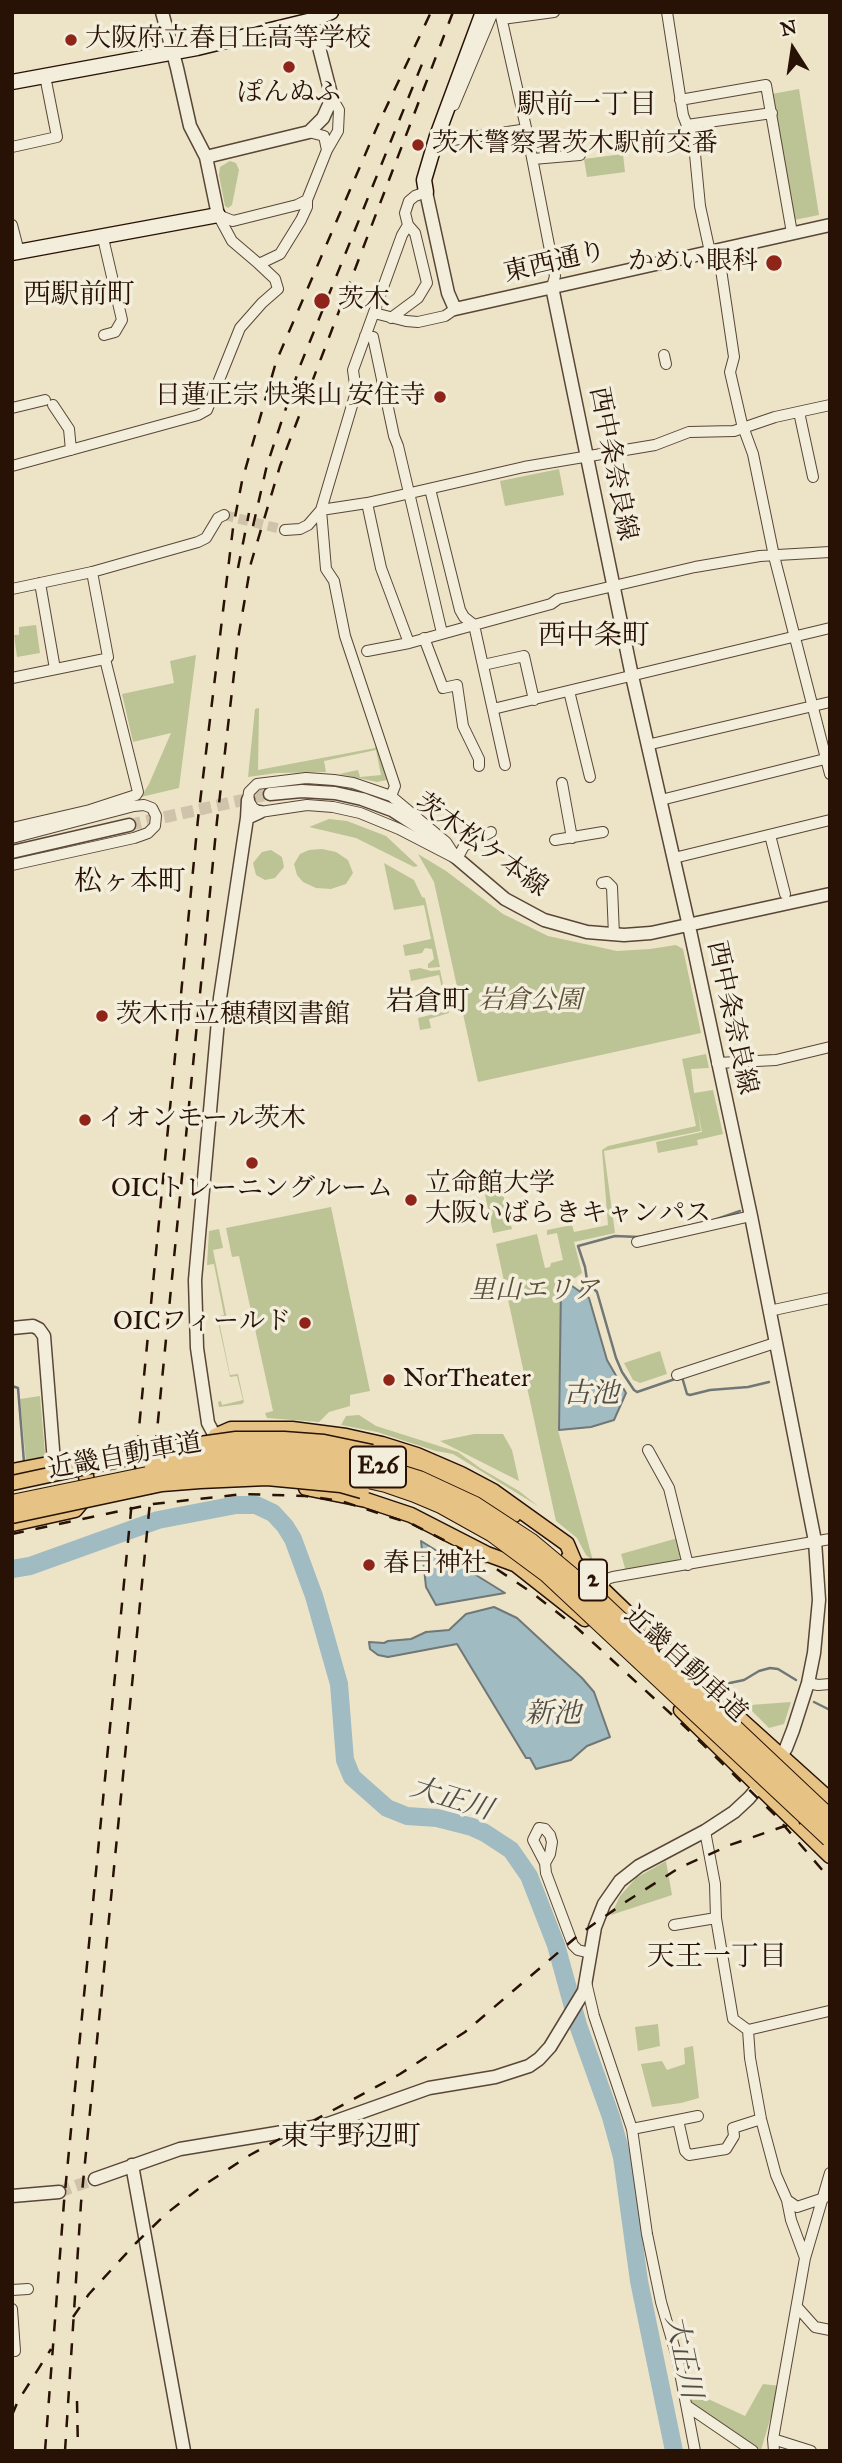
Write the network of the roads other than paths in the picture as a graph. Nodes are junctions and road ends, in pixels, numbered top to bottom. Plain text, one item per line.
1 (162, 12) edge
2 (331, 12) edge
3 (483, 12) edge
4 (493, 12) edge
5 (667, 12) edge
6 (558, 14) edge
7 (501, 15) edge
8 (315, 16) edge
9 (172, 52) junction
10 (45, 76) junction
11 (12, 82) edge
12 (332, 98) junction
13 (680, 100) junction
14 (772, 113) junction
15 (687, 125) junction
16 (309, 132) junction
17 (527, 132) junction
18 (441, 139) junction
19 (12, 147) edge
20 (327, 150) junction
21 (580, 155) dead end
22 (206, 157) junction
23 (533, 159) junction
24 (426, 192) junction
25 (307, 201) junction
26 (218, 215) junction
27 (12, 225) edge
28 (408, 225) junction
29 (830, 225) edge
30 (792, 233) junction
31 (103, 238) junction
32 (15, 252) edge
33 (714, 254) junction
34 (259, 264) junction
35 (552, 287) junction
36 (455, 309) junction
37 (374, 313) junction
38 (391, 318) junction
39 (104, 335) dead end
40 (365, 335) junction
41 (830, 405) edge
42 (12, 408) edge
43 (799, 412) junction
44 (745, 428) junction
45 (71, 450) junction
46 (589, 457) junction
47 (12, 465) edge
48 (813, 477) dead end
49 (430, 489) junction
50 (409, 494) junction
51 (367, 503) junction
52 (321, 510) junction
53 (224, 515) dead end
54 (285, 530) tunnel mouth
55 (830, 552) edge
56 (774, 556) junction
57 (92, 572) junction
58 (40, 583) junction
59 (613, 588) junction
60 (12, 589) edge
61 (474, 625) junction
62 (830, 628) edge
63 (442, 633) junction
64 (794, 636) junction
65 (424, 638) junction
66 (408, 643) junction
67 (367, 651) dead end
68 (105, 659) junction
69 (483, 665) junction
70 (55, 669) junction
71 (632, 676) junction
72 (12, 678) edge
73 (569, 691) junction
74 (534, 700) junction
75 (830, 702) edge
76 (811, 707) junction
77 (493, 709) junction
78 (647, 746) junction
79 (825, 759) junction
80 (505, 765) dead end
81 (480, 766) dead end
82 (830, 774) edge
83 (590, 777) dead end
84 (562, 783) dead end
85 (270, 794) tunnel mouth
86 (391, 796) junction
87 (248, 800) junction
88 (661, 800) junction
89 (260, 811) junction
90 (247, 818) junction
91 (830, 820) edge
92 (129, 825) tunnel mouth
93 (12, 828) edge
94 (491, 832) dead end
95 (603, 832) dead end
96 (770, 835) junction
97 (12, 838) edge
98 (572, 838) junction
99 (555, 841) dead end
100 (12, 852) edge
101 (674, 858) junction
102 (457, 859) junction
103 (12, 865) edge
104 (602, 883) dead end
105 (785, 894) dead end
106 (830, 894) edge
107 (689, 926) junction
108 (614, 935) junction
109 (830, 1046) edge
110 (717, 1063) junction
111 (751, 1216) junction
112 (636, 1242) dead end
113 (830, 1297) edge
114 (769, 1311) junction
115 (12, 1328) edge
116 (775, 1343) junction
117 (677, 1375) dead end
118 (215, 1436) junction
119 (648, 1450) dead end
120 (54, 1462) junction
121 (12, 1471) edge
122 (12, 1483) edge
123 (12, 1493) edge
124 (12, 1504) edge
125 (12, 1516) edge
126 (12, 1524) edge
127 (830, 1539) edge
128 (815, 1541) junction
129 (575, 1563) junction
130 (688, 1565) junction
131 (517, 1566) junction
132 (600, 1588) junction
133 (654, 1640) junction
134 (808, 1683) junction
135 (830, 1684) edge
136 (781, 1757) junction
137 (771, 1771) junction
138 (760, 1786) junction
139 (830, 1800) edge
140 (830, 1819) edge
141 (705, 1831) junction
142 (828, 1848) edge
143 (545, 1863) dead end
144 (716, 1918) junction
145 (674, 1925) dead end
146 (590, 1953) junction
147 (585, 1986) junction
148 (829, 2011) edge
149 (748, 2030) junction
150 (698, 2116) dead end
151 (761, 2119) junction
152 (678, 2120) junction
153 (632, 2129) junction
154 (132, 2165) junction
155 (830, 2173) edge
156 (95, 2179) tunnel mouth
157 (59, 2192) tunnel mouth
158 (12, 2196) edge
159 (824, 2198) junction
160 (787, 2200) junction
161 (805, 2258) junction
162 (28, 2289) dead end
163 (12, 2290) edge
164 (798, 2308) junction
165 (12, 2309) edge
166 (830, 2330) edge
167 (15, 2351) dead end
168 (687, 2406) junction
169 (773, 2439) junction
170 (184, 2451) edge
171 (695, 2451) edge
172 (753, 2451) edge
173 (774, 2451) edge
174 (811, 2451) edge

1 - 9 street
2 - 8 main road
3 - 18 main road
4 - 18 street
5 - 13 street
6 - 7 street
7 - 17 street
8 - 9 main road
8 - 12 street
9 - 10 main road
9 - 22 street
10 - 11 main road
10 - 19 street
12 - 16 street
12 - 20 street
13 - 14 street
13 - 15 street
14 - 15 street
14 - 30 street
15 - 33 street
16 - 20 street
16 - 22 street
17 - 18 street
17 - 23 street
18 - 24 main road
20 - 25 street
21 - 23 street
22 - 26 street
23 - 35 street
24 - 28 street
24 - 36 street
25 - 26 street
25 - 34 street
26 - 31 main road
26 - 34 street
27 - 32 street
28 - 37 street
28 - 38 street
29 - 30 street, 東西通り
30 - 33 street, 東西通り
31 - 32 main road
31 - 39 street
33 - 35 street, 東西通り
33 - 44 street
34 - 45 street
35 - 36 street, 東西通り
35 - 46 street, 西中条奈良線
36 - 38 street
37 - 38 street
37 - 40 street
40 - 50 street
40 - 52 street
41 - 43 street
42 - 45 street
43 - 44 street
43 - 48 street
44 - 46 street
44 - 56 street
45 - 47 street
46 - 49 street
46 - 59 street, 西中条奈良線
49 - 50 street
49 - 61 street
50 - 51 street
50 - 63 street
51 - 52 street
51 - 66 street
52 - 54 street
52 - 86 street
53 - 57 street
55 - 56 street
56 - 59 street
56 - 64 street
57 - 58 street
57 - 68 street
58 - 60 street
58 - 70 street
59 - 61 street
59 - 71 street, 西中条奈良線
61 - 63 street
61 - 69 street
62 - 64 street
63 - 65 street
64 - 71 street
64 - 76 street
65 - 66 street
65 - 81 street
66 - 67 street
68 - 70 street
68 - 93 street
69 - 74 street
69 - 77 street
70 - 72 street
71 - 73 street
71 - 78 street, 西中条奈良線
73 - 74 street
73 - 83 street
74 - 77 street
75 - 76 street
76 - 78 street
76 - 79 street
77 - 80 street
78 - 88 street, 西中条奈良線
79 - 82 street
79 - 88 street
84 - 98 street
85 - 102 street, 茨木松ケ本線
86 - 87 street
86 - 102 street
87 - 89 street
87 - 90 street
88 - 101 street, 西中条奈良線
89 - 90 street
89 - 102 street
90 - 118 street
91 - 96 street
92 - 100 street
94 - 102 street
95 - 98 street
96 - 101 street
96 - 105 street
97 - 103 street
98 - 99 street
101 - 107 street, 西中条奈良線
102 - 108 street, 茨木松ケ本線
104 - 108 street
106 - 107 street, 茨木松ケ本線
107 - 108 street, 茨木松ケ本線
107 - 110 street, 西中条奈良線
109 - 110 street
110 - 111 street, 西中条奈良線
111 - 112 street
111 - 114 street, 西中条奈良線
113 - 114 street
114 - 116 street, 西中条奈良線
115 - 120 street
116 - 117 street
116 - 128 street, 西中条奈良線
118 - 129 main road
118 - 131 main road
119 - 130 street
120 - 121 main road
120 - 126 main road
122 - 129 main road, 2, bridge
123 - 140 highway, 近畿自動車道 / E26, bridge
124 - 142 highway, 近畿自動車道 / E26, bridge
125 - 131 main road, 2, bridge
127 - 128 street
128 - 130 street
128 - 134 street, 西中条奈良線
129 - 132 main road, 2
130 - 132 street
131 - 138 main road, 2
132 - 133 main road, 2
133 - 136 main road, 2
133 - 137 street
134 - 135 street
134 - 136 street, 西中条奈良線
136 - 137 street, 西中条奈良線
136 - 139 main road, 2
137 - 138 street, 西中条奈良線
137 - 142 street
138 - 141 street, 西中条奈良線
138 - 142 main road, 2
141 - 144 street
141 - 146 street, 西中条奈良線
143 - 146 street
144 - 145 street
144 - 149 street
146 - 147 street, 西中条奈良線
147 - 153 street
147 - 154 street
148 - 149 street
149 - 151 street
150 - 152 street
151 - 152 street
151 - 160 street
152 - 153 street
153 - 168 street
154 - 156 street
154 - 170 street
155 - 159 street
157 - 158 street
159 - 160 street
159 - 161 street
160 - 161 street
161 - 164 street
162 - 163 street
164 - 166 street
164 - 169 street
165 - 167 street
168 - 171 street
168 - 172 street
169 - 173 street
169 - 174 street

